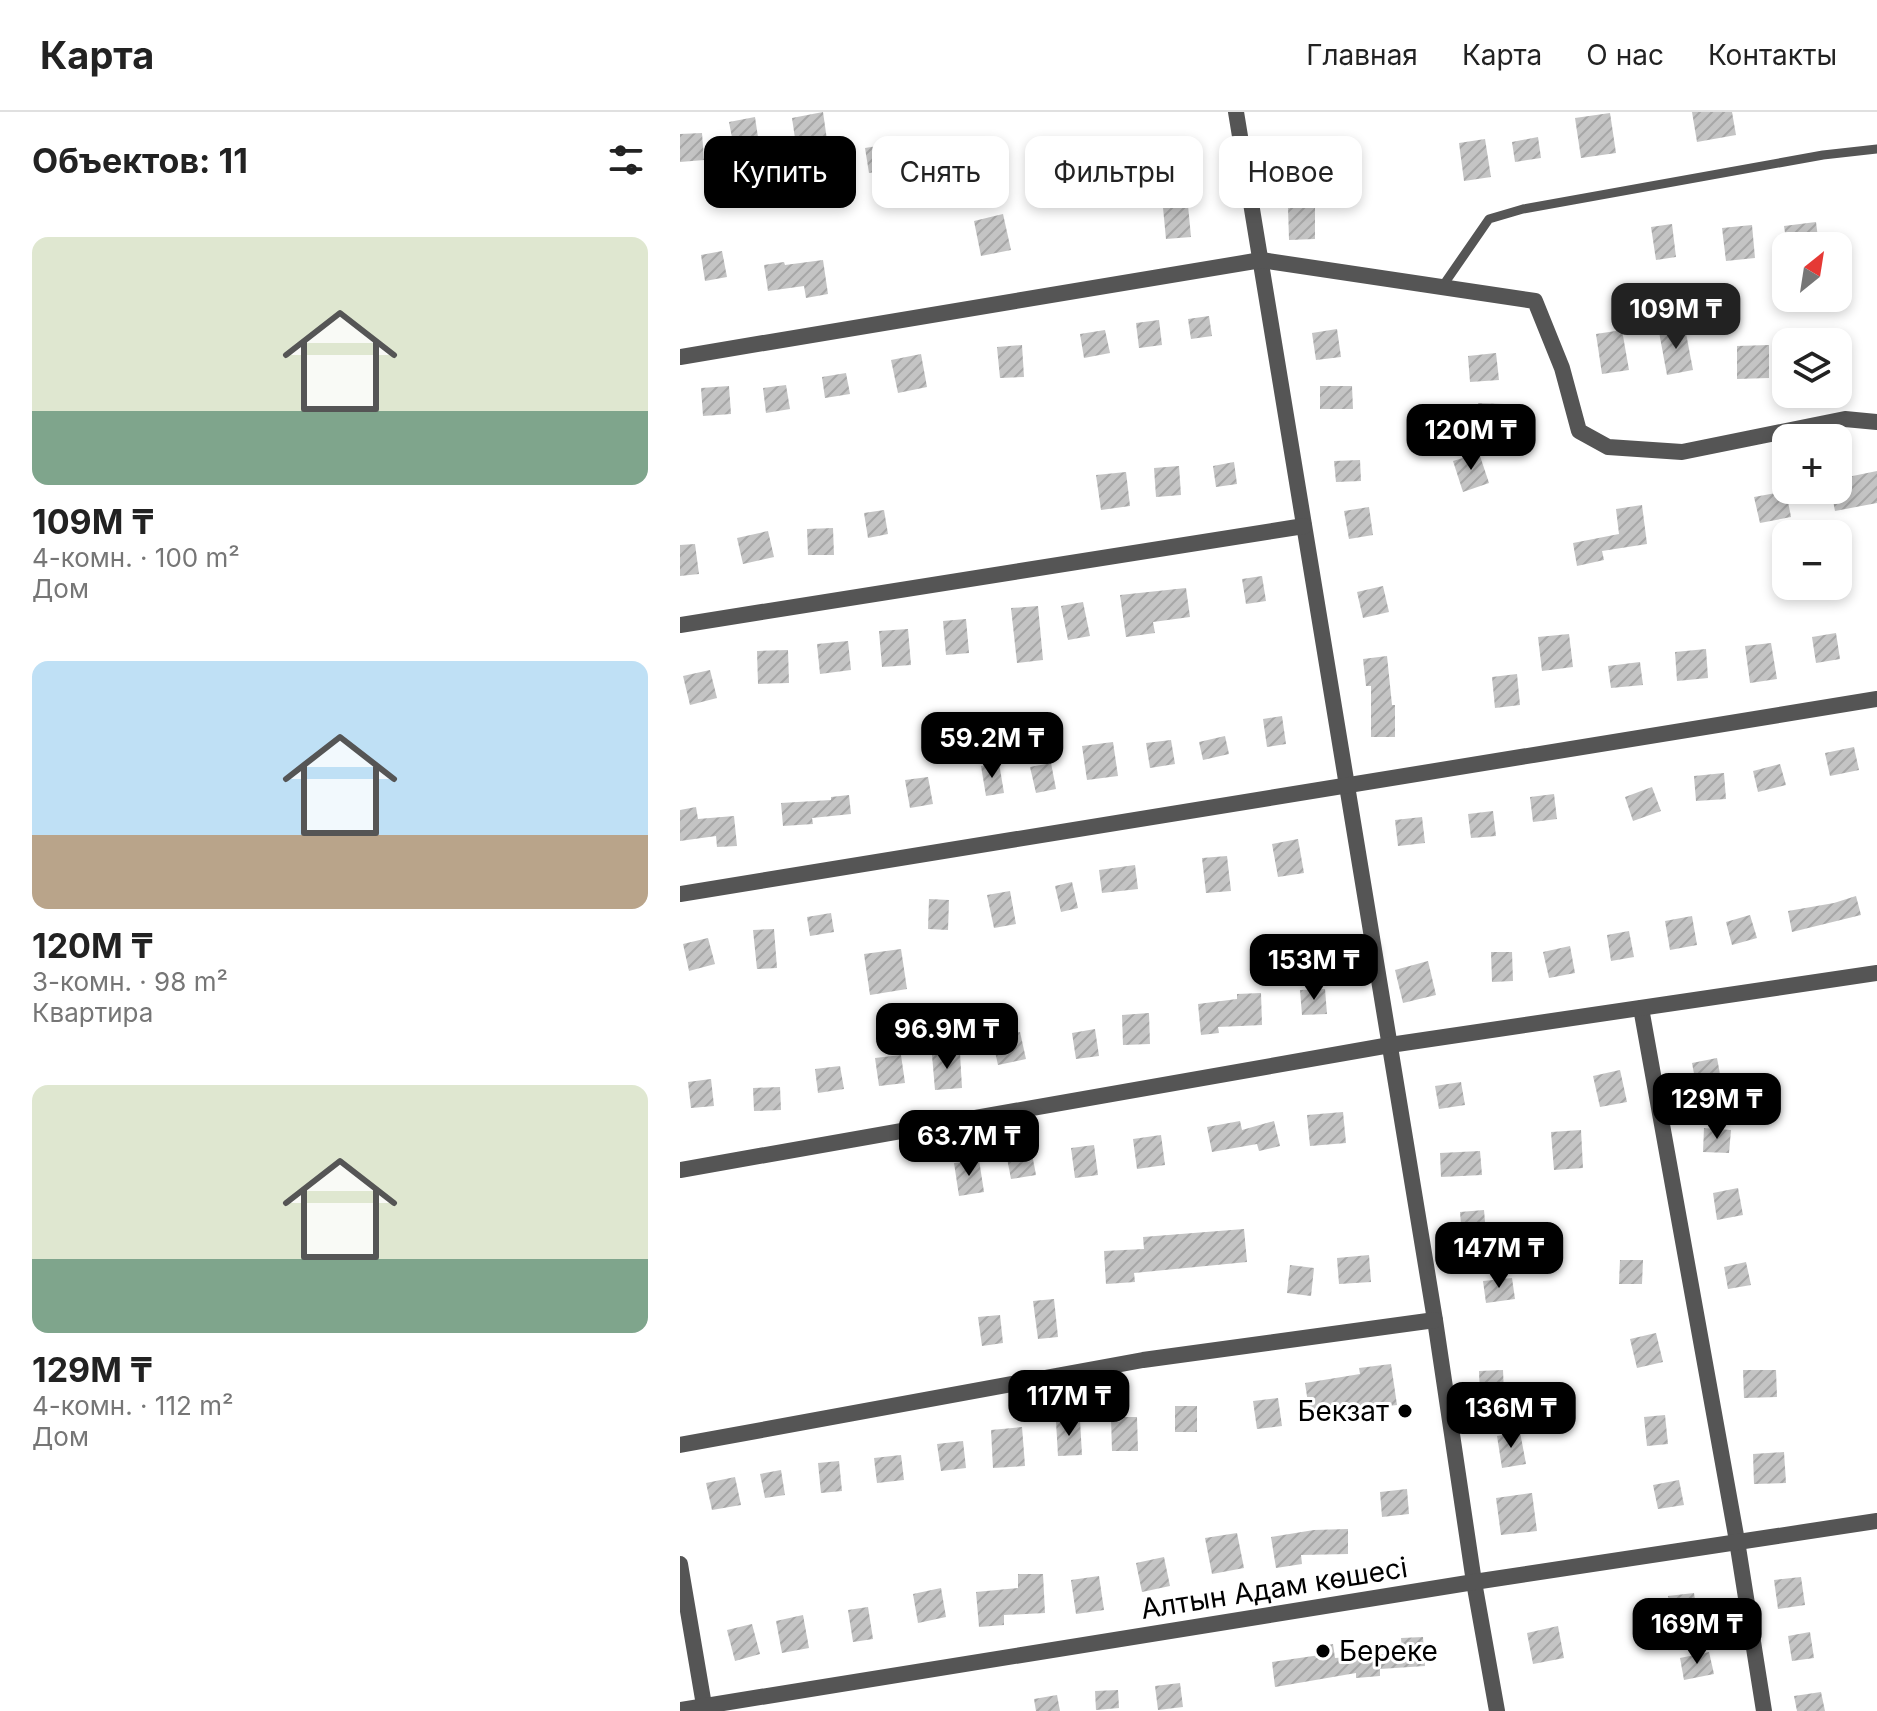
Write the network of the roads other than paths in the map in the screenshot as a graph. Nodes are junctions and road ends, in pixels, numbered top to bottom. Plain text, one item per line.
1 (1236, 112) edge
2 (1877, 149) edge
3 (1261, 260) junction
4 (1442, 287) junction
5 (680, 357) edge
6 (1877, 422) edge
7 (1304, 526) junction
8 (680, 625) edge
9 (1877, 699) edge
10 (1347, 785) junction
11 (680, 894) edge
12 (1877, 973) edge
13 (1641, 1008) junction
14 (1390, 1045) junction
15 (680, 1170) edge
16 (1435, 1320) junction
17 (680, 1445) edge
18 (1877, 1521) edge
19 (1737, 1541) junction
20 (680, 1564) edge
21 (1474, 1582) junction
22 (705, 1708) edge
23 (680, 1710) edge
24 (1497, 1711) edge
25 (1764, 1711) edge

1 - 3 street
2 - 4 lane
3 - 4 street
3 - 5 street
3 - 7 street
4 - 6 street
7 - 8 street
7 - 10 street
9 - 10 street
10 - 11 street
10 - 14 street
12 - 13 street
13 - 14 street
13 - 19 street
14 - 15 street
14 - 16 street
16 - 17 street
16 - 21 street
18 - 19 street, Алтын Адам көшесі
19 - 21 street, Алтын Адам көшесі
19 - 25 street
20 - 22 street
21 - 22 street, Алтын Адам көшесі
21 - 24 street
22 - 23 street, Алтын Адам көшесі

